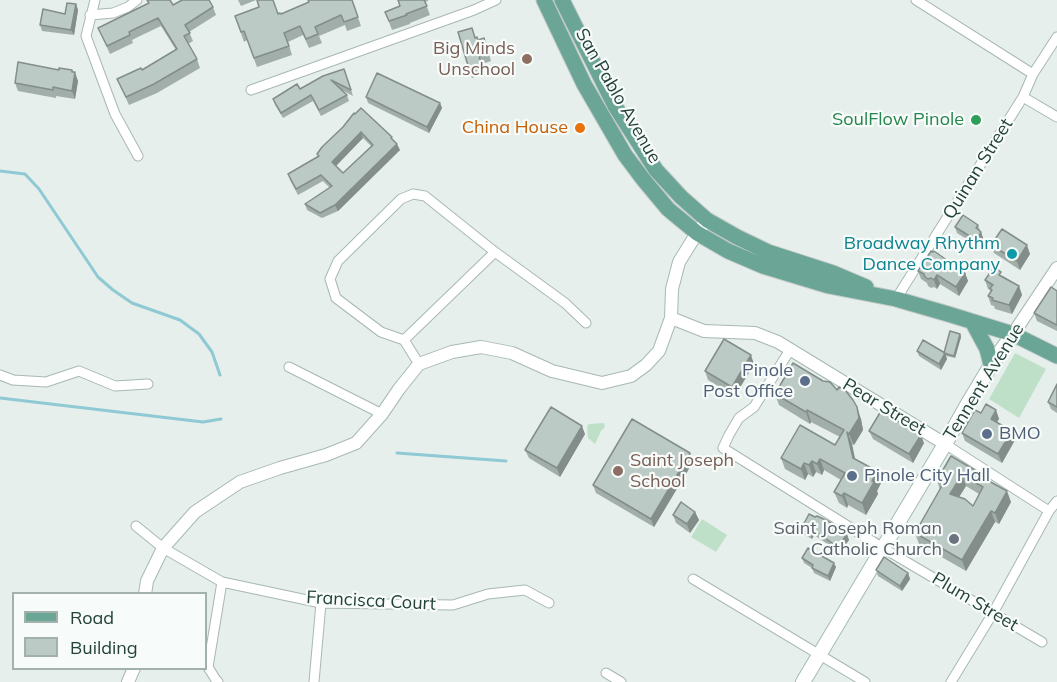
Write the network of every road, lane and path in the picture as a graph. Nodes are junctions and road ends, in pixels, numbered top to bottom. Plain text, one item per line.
1 (94, 0) edge
2 (137, 0) edge
3 (496, 0) edge
4 (543, 0) edge
5 (562, 0) edge
6 (916, 0) edge
7 (90, 15) junction
8 (1057, 37) edge
9 (1033, 74) junction
10 (251, 90) dead end
11 (1023, 96) junction
12 (1057, 117) edge
13 (138, 156) dead end
14 (707, 220) junction
15 (697, 233) junction
16 (495, 252) junction
17 (1057, 268) edge
18 (896, 299) junction
19 (671, 318) junction
20 (973, 322) junction
21 (586, 323) dead end
22 (1013, 334) junction
23 (404, 340) junction
24 (790, 350) junction
25 (1057, 356) edge
26 (419, 364) junction
27 (991, 365) junction
28 (289, 367) dead end
29 (0, 375) edge
30 (148, 384) dead end
31 (382, 414) junction
32 (945, 444) junction
33 (1057, 501) edge
34 (1049, 512) junction
35 (136, 526) dead end
36 (163, 548) junction
37 (884, 548) junction
38 (693, 579) dead end
39 (222, 582) junction
40 (145, 592) edge
41 (321, 603) junction
42 (549, 603) dead end
43 (993, 613) junction
44 (1042, 642) dead end
45 (819, 655) junction
46 (606, 673) dead end
47 (218, 682) edge
48 (314, 682) edge
49 (621, 682) edge
50 (803, 682) edge
51 (865, 682) edge
52 (951, 682) edge

1 - 7 street
2 - 7 street
3 - 10 street
4 - 15 main road, San Pablo Avenue
5 - 14 main road, San Pablo Avenue
6 - 9 street
7 - 13 street
8 - 9 street, Quinan Street
9 - 11 street, Quinan Street
11 - 12 street
11 - 18 street, Quinan Street
14 - 15 street
14 - 18 main road, San Pablo Avenue
15 - 18 main road, San Pablo Avenue
15 - 19 street
16 - 21 street
16 - 23 street
16 - 23 street
17 - 22 street, Tennent Avenue
18 - 20 main road, San Pablo Avenue
19 - 24 street, Pear Street
19 - 26 street
20 - 22 main road, San Pablo Avenue
20 - 27 main road
22 - 25 main road, San Pablo Avenue
22 - 27 main road, Tennent Avenue
23 - 26 street
24 - 32 street, Pear Street
24 - 37 street, Plum Street
26 - 31 street
27 - 32 main road, Tennent Avenue
28 - 31 street
29 - 30 street
31 - 36 street
32 - 34 street, Pear Street
32 - 37 main road, Tennent Avenue
33 - 34 street
34 - 43 street
35 - 36 street, Francisca Court
36 - 39 street, Francisca Court
36 - 40 street
37 - 43 street, Plum Street
37 - 45 main road, Tennent Avenue
38 - 45 street
39 - 41 street, Francisca Court
39 - 47 street
41 - 42 street, Francisca Court
41 - 48 street
43 - 44 street, Plum Street
43 - 52 street
45 - 50 main road, Tennent Avenue
45 - 51 street
46 - 49 street

